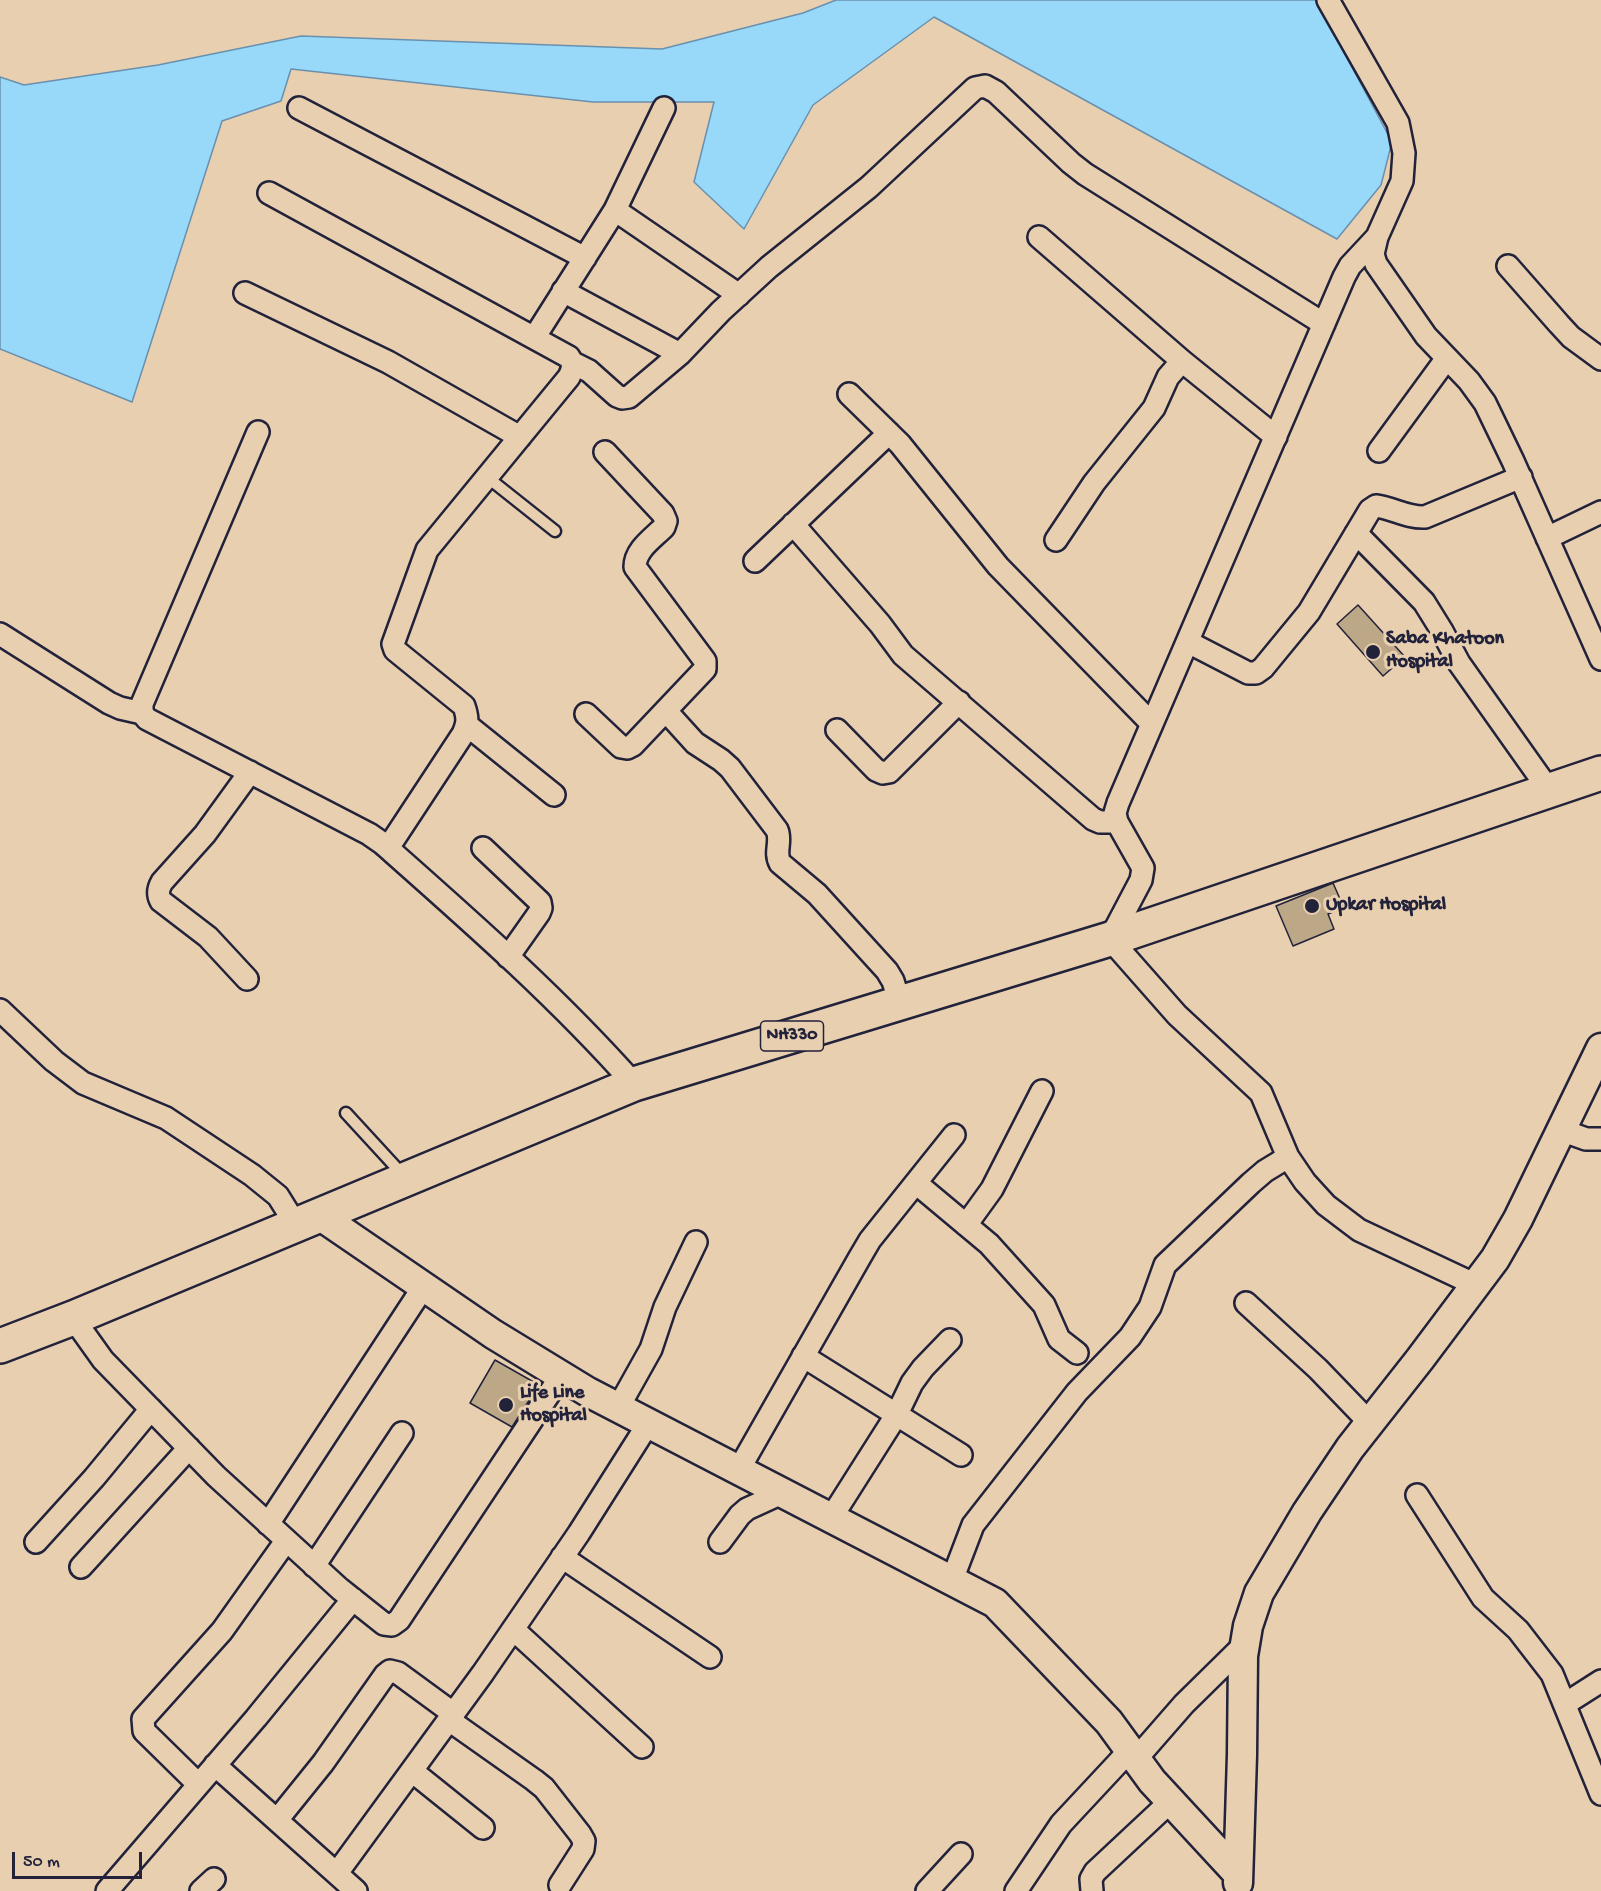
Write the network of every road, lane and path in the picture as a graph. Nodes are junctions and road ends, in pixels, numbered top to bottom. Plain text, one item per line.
1 (1328, 0) edge
2 (299, 108) dead end
3 (664, 108) dead end
4 (269, 193) dead end
5 (615, 210) junction
6 (1039, 237) dead end
7 (1377, 237) junction
8 (585, 258) junction
9 (1508, 266) dead end
10 (563, 291) junction
11 (245, 293) dead end
12 (739, 295) junction
13 (1324, 324) junction
14 (534, 338) junction
15 (680, 354) junction
16 (1447, 358) junction
17 (1601, 359) edge
18 (1182, 360) junction
19 (573, 363) junction
20 (849, 394) dead end
21 (258, 432) dead end
22 (889, 433) junction
23 (520, 437) junction
24 (1276, 437) junction
25 (1379, 451) dead end
26 (605, 452) dead end
27 (487, 477) junction
28 (1521, 477) junction
29 (1601, 512) edge
30 (793, 524) junction
31 (555, 531) dead end
32 (1356, 533) junction
33 (1547, 538) junction
34 (1056, 540) dead end
35 (755, 561) dead end
36 (0, 634) edge
37 (1188, 642) junction
38 (1601, 659) edge
39 (959, 702) junction
40 (666, 711) junction
41 (142, 713) junction
42 (586, 714) dead end
43 (467, 724) junction
44 (1152, 724) junction
45 (837, 730) dead end
46 (250, 772) junction
47 (1601, 773) edge
48 (1549, 790) junction
49 (554, 795) dead end
50 (1117, 822) junction
51 (388, 848) junction
52 (483, 848) dead end
53 (1110, 939) junction
54 (508, 957) junction
55 (247, 979) dead end
56 (900, 1004) junction
57 (0, 1010) edge
58 (1601, 1048) edge
59 (634, 1084) junction
60 (1042, 1092) dead end
61 (346, 1113) dead end
62 (1561, 1130) junction
63 (954, 1135) dead end
64 (1601, 1139) edge
65 (1288, 1157) junction
66 (407, 1179) junction
67 (916, 1183) junction
68 (307, 1220) junction
69 (966, 1225) junction
70 (696, 1242) dead end
71 (1476, 1285) junction
72 (424, 1287) junction
73 (1246, 1303) dead end
74 (73, 1318) junction
75 (950, 1340) dead end
76 (0, 1346) edge
77 (1077, 1353) dead end
78 (803, 1356) junction
79 (561, 1376) junction
80 (618, 1408) junction
81 (151, 1409) junction
82 (897, 1414) junction
83 (1370, 1423) junction
84 (648, 1424) junction
85 (402, 1433) dead end
86 (189, 1448) junction
87 (961, 1455) dead end
88 (738, 1471) junction
89 (782, 1493) junction
90 (1417, 1495) dead end
91 (831, 1518) junction
92 (268, 1524) junction
93 (286, 1541) junction
94 (36, 1542) dead end
95 (720, 1542) dead end
96 (562, 1557) junction
97 (314, 1566) junction
98 (81, 1567) dead end
99 (952, 1580) junction
100 (352, 1599) junction
101 (513, 1629) junction
102 (1244, 1646) junction
103 (710, 1657) dead end
104 (1601, 1681) edge
105 (1565, 1704) junction
106 (451, 1717) junction
107 (642, 1747) dead end
108 (1126, 1758) junction
109 (215, 1765) junction
110 (412, 1771) junction
111 (198, 1784) junction
112 (1601, 1794) edge
113 (1160, 1810) junction
114 (277, 1820) junction
115 (483, 1828) dead end
116 (961, 1854) dead end
117 (337, 1874) junction
118 (1238, 1883) edge
119 (560, 1886) dead end
120 (107, 1891) edge
121 (357, 1891) edge
122 (927, 1891) edge
123 (1016, 1891) edge
124 (1092, 1891) edge

1 - 7 street
2 - 8 street
3 - 5 street
4 - 14 street
5 - 8 street
5 - 12 street
6 - 18 street
7 - 13 street
7 - 16 street
8 - 10 street
9 - 17 street
10 - 14 street
10 - 15 street
11 - 23 street
12 - 13 street
12 - 15 street
13 - 24 street
14 - 19 street
15 - 19 street
16 - 25 street
16 - 28 street
18 - 24 street
18 - 34 street
19 - 23 street
20 - 22 street
21 - 41 street
22 - 30 street
22 - 44 street
23 - 27 street
24 - 37 street
26 - 40 street
27 - 31 lane
27 - 43 street
28 - 32 street
28 - 33 street
29 - 33 street
30 - 35 street
30 - 39 street
32 - 37 street
32 - 48 street
33 - 38 street
36 - 41 street
37 - 44 street
39 - 45 street
39 - 50 street
40 - 42 street
40 - 56 street
41 - 46 street
43 - 49 street
43 - 51 street
44 - 50 street
46 - 51 street
46 - 55 street
47 - 48 highway, NH330
48 - 53 highway, NH330
50 - 53 street
51 - 54 street
52 - 54 street
53 - 56 highway, NH330
53 - 65 street
54 - 59 street
56 - 59 highway, NH330
57 - 68 street
58 - 62 street
59 - 66 highway, NH330
60 - 69 street
61 - 66 lane
62 - 64 street
62 - 71 street
63 - 67 street
65 - 71 street
65 - 99 street
66 - 68 highway, NH330
67 - 69 street
67 - 78 street
68 - 72 street
68 - 74 highway, NH330
69 - 77 street
70 - 80 street
71 - 83 street
72 - 79 street
72 - 92 street
73 - 83 street
74 - 76 highway, NH330
74 - 81 street
75 - 82 street
78 - 82 street
78 - 88 street
79 - 80 street
79 - 100 street
80 - 84 street
81 - 86 street
81 - 94 street
82 - 87 street
82 - 91 street
83 - 102 street
84 - 88 street
84 - 96 street
85 - 97 street
86 - 92 street
86 - 98 street
88 - 89 street
89 - 91 street
89 - 95 street
90 - 105 street
91 - 99 street
92 - 93 street
93 - 97 street
93 - 111 street
96 - 101 street
96 - 103 street
97 - 100 street
99 - 108 street
100 - 109 street
101 - 106 street
101 - 107 street
102 - 108 street
102 - 118 street
104 - 105 street
105 - 112 street
106 - 110 street
106 - 114 street
106 - 119 street
108 - 113 street
108 - 123 street
109 - 111 street
109 - 114 street
110 - 115 street
110 - 117 street
111 - 120 street
113 - 118 street
113 - 124 street
114 - 117 street
116 - 122 street
117 - 121 street

